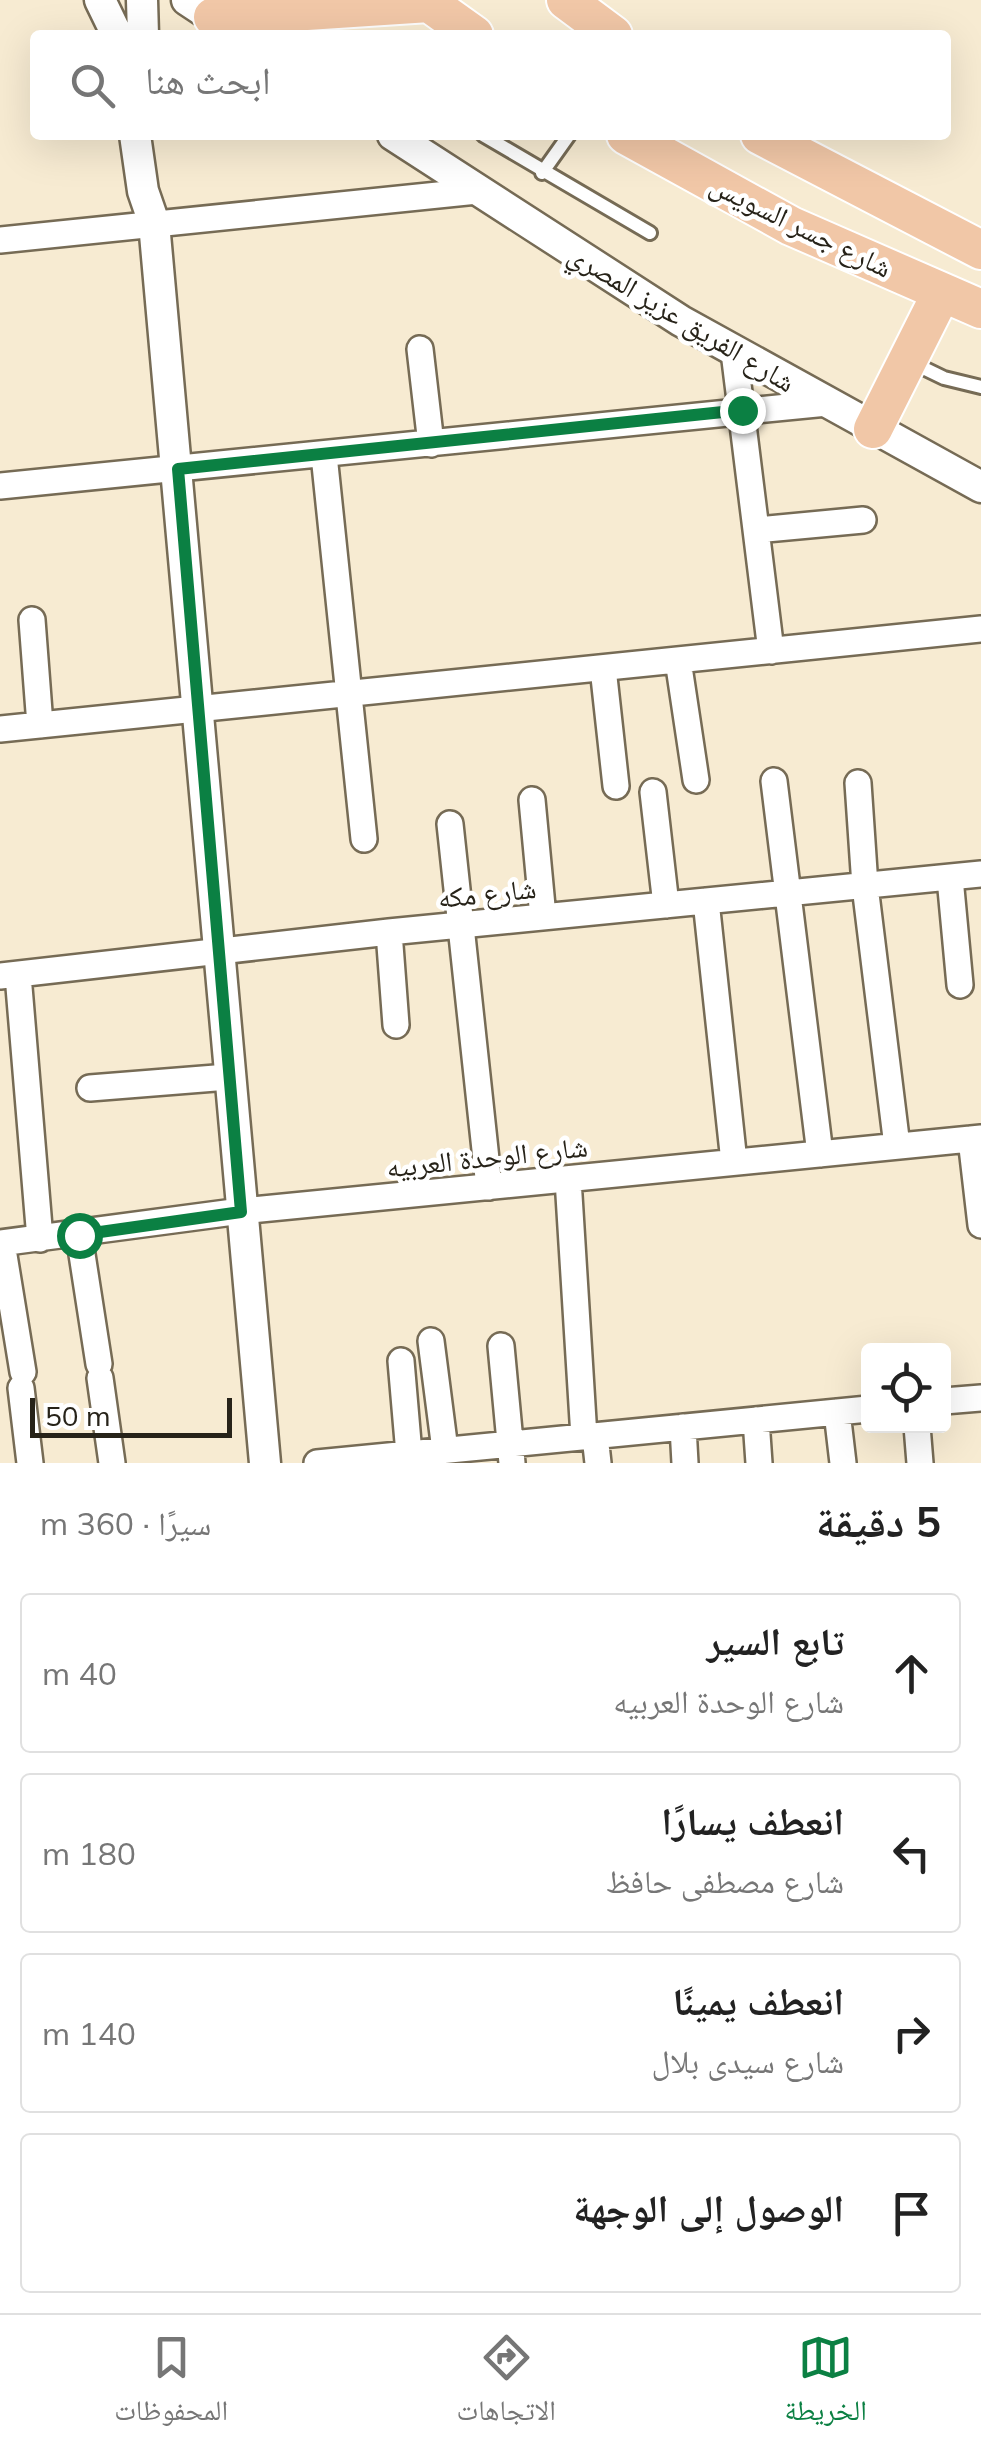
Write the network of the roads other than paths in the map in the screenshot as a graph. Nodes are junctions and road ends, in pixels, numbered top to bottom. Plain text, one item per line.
1 (100, 0) edge
2 (142, 0) edge
3 (566, 0) edge
4 (427, 2) edge
5 (213, 17) edge
6 (115, 30) edge
7 (142, 30) edge
8 (467, 30) edge
9 (606, 30) edge
10 (136, 140) edge
11 (155, 140) edge
12 (401, 140) edge
13 (491, 140) edge
14 (565, 140) edge
15 (635, 140) edge
16 (770, 140) edge
17 (542, 173) junction
18 (478, 190) junction
19 (154, 223) junction
20 (650, 233) dead end
21 (0, 240) edge
22 (981, 250) edge
23 (942, 292) junction
24 (981, 309) edge
25 (420, 349) dead end
26 (734, 352) junction
27 (908, 360) junction
28 (981, 387) edge
29 (827, 403) junction
30 (742, 410) junction
31 (873, 429) junction
32 (431, 444) junction
33 (324, 455) junction
34 (178, 469) junction
35 (0, 486) edge
36 (981, 486) edge
37 (863, 520) dead end
38 (757, 530) junction
39 (32, 620) dead end
40 (981, 629) edge
41 (771, 651) junction
42 (678, 660) junction
43 (602, 668) junction
44 (349, 694) junction
45 (201, 709) junction
46 (40, 725) junction
47 (0, 729) edge
48 (696, 780) dead end
49 (774, 781) dead end
50 (858, 784) dead end
51 (616, 786) dead end
52 (653, 792) dead end
53 (532, 800) dead end
54 (450, 824) dead end
55 (364, 839) dead end
56 (981, 874) edge
57 (950, 878) junction
58 (865, 886) junction
59 (785, 894) junction
60 (706, 901) junction
61 (666, 906) junction
62 (543, 917) junction
63 (461, 926) junction
64 (389, 932) junction
65 (221, 952) junction
66 (9, 976) edge
67 (960, 985) dead end
68 (396, 1025) dead end
69 (228, 1077) junction
70 (90, 1088) dead end
71 (976, 1138) edge
72 (897, 1146) junction
73 (820, 1154) junction
74 (734, 1162) junction
75 (568, 1179) junction
76 (489, 1187) junction
77 (241, 1212) junction
78 (981, 1225) edge
79 (79, 1235) junction
80 (40, 1239) junction
81 (1, 1243) edge
82 (431, 1342) dead end
83 (502, 1346) dead end
84 (401, 1361) dead end
85 (981, 1398) edge
86 (951, 1401) edge
87 (861, 1410) edge
88 (837, 1412) junction
89 (756, 1420) junction
90 (683, 1427) junction
91 (918, 1433) edge
92 (590, 1436) junction
93 (512, 1454) edge
94 (426, 1455) edge
95 (30, 1463) edge
96 (112, 1463) edge
97 (265, 1463) edge
98 (317, 1463) edge
99 (598, 1463) edge
100 (685, 1463) edge
101 (759, 1463) edge
102 (843, 1463) edge
103 (920, 1463) edge

1 - 6 street
2 - 7 street
3 - 9 main road
4 - 5 main road
4 - 8 main road
10 - 19 street
11 - 19 street
12 - 18 street, شارع الفريق عزيز المصري
13 - 17 lane
14 - 17 lane
15 - 23 main road, شارع جسر السويس
16 - 22 main road, شارع جسر السويس
17 - 20 lane
18 - 19 street
18 - 26 street, شارع الفريق عزيز المصري
19 - 21 street
19 - 34 street
23 - 24 main road, شارع جسر السويس
23 - 27 main road
25 - 32 street
26 - 29 street, شارع الفريق عزيز المصري
26 - 30 street
27 - 28 lane
27 - 31 main road
29 - 30 street
29 - 31 street, شارع الفريق عزيز المصري
30 - 32 street
30 - 38 street
31 - 36 street, شارع الفريق عزيز المصري
32 - 33 street
33 - 34 street
33 - 44 street
34 - 35 street
34 - 45 street
37 - 38 street
38 - 41 street
39 - 46 street
40 - 41 street
41 - 42 street
42 - 43 street
42 - 48 street
43 - 44 street
43 - 51 street
44 - 45 street
44 - 55 street
45 - 46 street
45 - 65 street
46 - 47 street
49 - 59 street
50 - 58 street
52 - 61 street
53 - 62 street
54 - 63 street
56 - 57 street, شارع مكه
57 - 58 street, شارع مكه
57 - 67 street
58 - 59 street, شارع مكه
58 - 72 street
59 - 60 street, شارع مكه
59 - 73 street
60 - 61 street, شارع مكه
60 - 74 street
61 - 62 street, شارع مكه
62 - 63 street, شارع مكه
63 - 64 street, شارع مكه
63 - 76 street
64 - 65 street, شارع مكه
64 - 68 street
65 - 66 street, شارع مكه
65 - 69 street
66 - 80 street
69 - 70 street
69 - 77 street
71 - 72 street, شارع الوحدة العربيه
71 - 78 street
72 - 73 street, شارع الوحدة العربيه
73 - 74 street, شارع الوحدة العربيه
74 - 75 street, شارع الوحدة العربيه
75 - 76 street, شارع الوحدة العربيه
75 - 92 street
76 - 77 street, شارع الوحدة العربيه
77 - 79 street, شارع الوحدة العربيه
77 - 97 street
79 - 80 street, شارع الوحدة العربيه
79 - 96 street
80 - 81 street, شارع الوحدة العربيه
81 - 95 street
82 - 94 street
83 - 93 street
84 - 94 street
85 - 86 street
87 - 88 street
88 - 89 street
88 - 102 street
89 - 90 street
89 - 101 street
90 - 92 street
90 - 100 street
91 - 103 street
92 - 93 street
92 - 99 street
93 - 94 street
94 - 98 street

